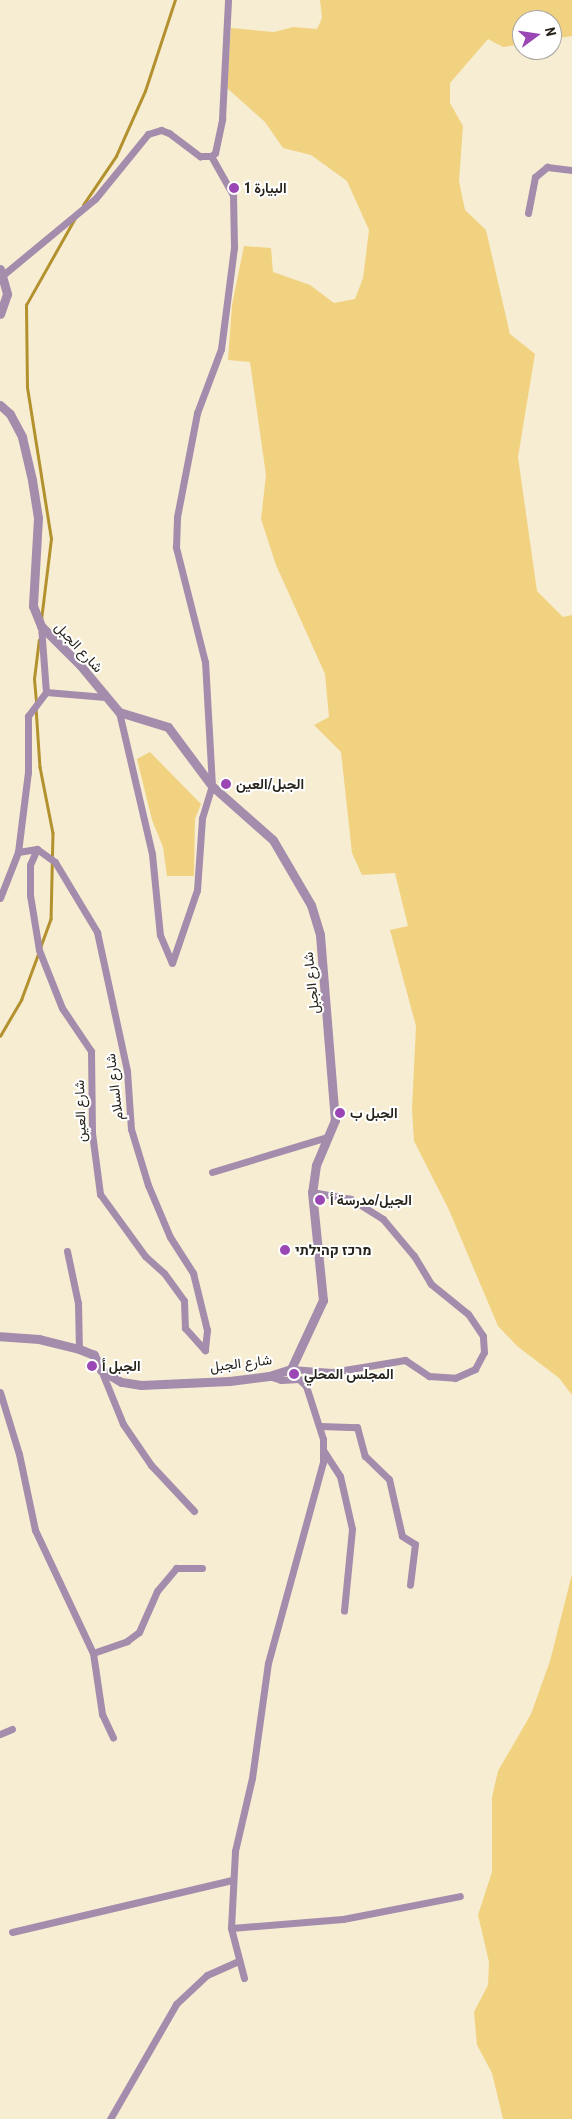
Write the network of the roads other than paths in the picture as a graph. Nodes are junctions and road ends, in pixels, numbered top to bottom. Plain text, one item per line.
1 (228, 0) edge
2 (211, 156) junction
3 (572, 170) edge
4 (528, 214) dead end
5 (2, 272) edge
6 (0, 314) edge
7 (0, 406) edge
8 (41, 626) junction
9 (46, 692) junction
10 (105, 697) junction
11 (119, 712) junction
12 (212, 786) junction
13 (37, 849) junction
14 (18, 852) junction
15 (0, 898) edge
16 (327, 1137) junction
17 (212, 1172) dead end
18 (312, 1192) junction
19 (67, 1251) dead end
20 (0, 1336) edge
21 (79, 1349) junction
22 (205, 1350) joint
23 (291, 1369) junction
24 (102, 1370) junction
25 (269, 1376) junction
26 (0, 1392) edge
27 (320, 1426) junction
28 (323, 1450) junction
29 (194, 1511) dead end
30 (202, 1568) dead end
31 (410, 1585) dead end
32 (344, 1611) dead end
33 (93, 1653) junction
34 (12, 1729) dead end
35 (0, 1734) edge
36 (113, 1738) dead end
37 (232, 1880) junction
38 (460, 1896) dead end
39 (231, 1928) junction
40 (12, 1932) dead end
41 (239, 1961) junction
42 (244, 1978) dead end
43 (110, 2119) edge

1 - 2 street
2 - 5 street
2 - 12 street
3 - 4 street
5 - 6 street
7 - 8 street, شارع الجبل
8 - 9 street
8 - 10 street, شارع الجبل
9 - 10 street
9 - 14 street
10 - 11 street, شارع الجبل
11 - 12 street, شارع الجبل
11 - 12 street
12 - 16 street, شارع الجبل
13 - 14 street
13 - 22 street, شارع السلام
13 - 22 street, شارع العين
14 - 15 street
16 - 17 street
16 - 18 street, شارع الجبل
18 - 23 street, شارع الجبل
18 - 23 street
19 - 21 street
20 - 21 street, شارع الجبل
21 - 24 street, شارع الجبل
23 - 25 street, شارع الجبل
24 - 25 street, شارع الجبل
24 - 29 street
25 - 27 street
26 - 33 street
27 - 28 street
27 - 31 street
28 - 32 street
28 - 37 street
30 - 33 street
33 - 36 street
34 - 35 street
37 - 39 street
37 - 40 street
38 - 39 street
39 - 41 street
41 - 42 street
41 - 43 street

